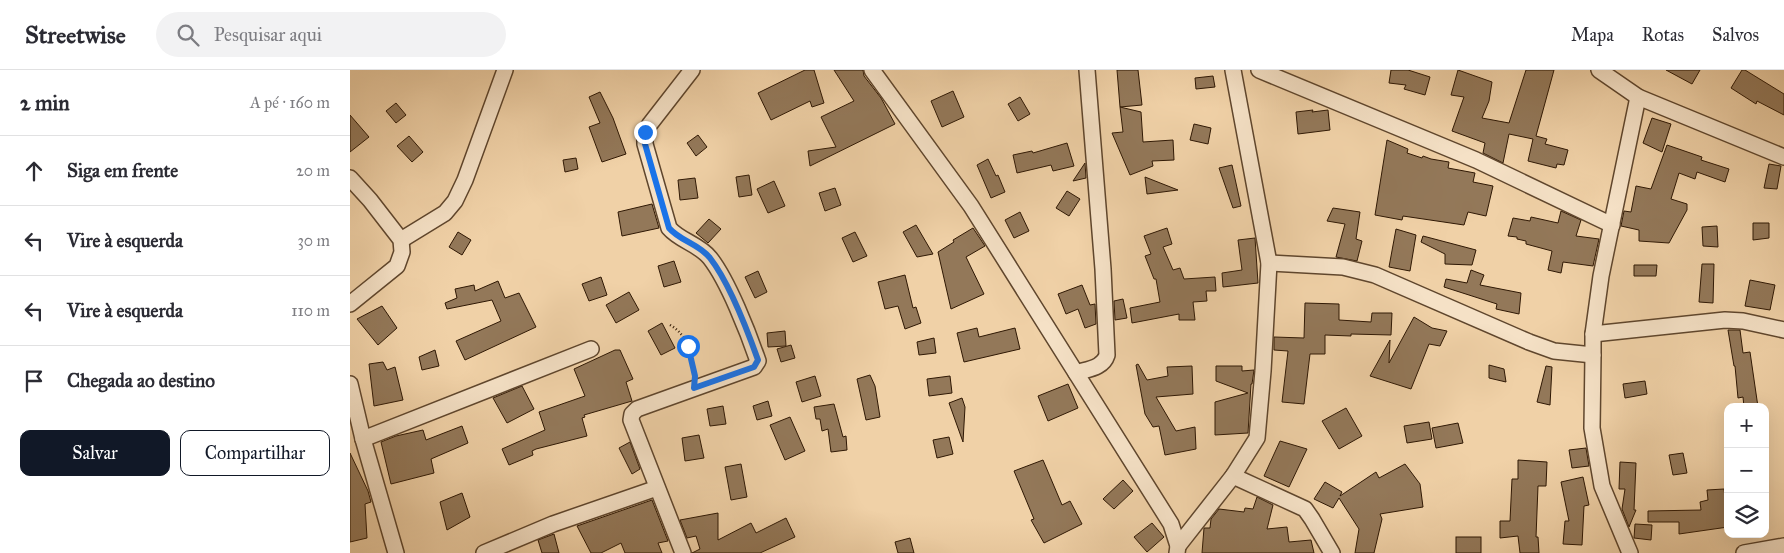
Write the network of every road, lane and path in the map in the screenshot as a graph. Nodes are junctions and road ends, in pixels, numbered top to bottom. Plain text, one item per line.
1 (505, 70) edge
2 (692, 70) edge
3 (872, 70) edge
4 (1087, 70) edge
5 (1233, 70) edge
6 (1259, 70) edge
7 (1599, 70) edge
8 (1638, 97) junction
9 (1784, 157) edge
10 (350, 178) edge
11 (1612, 225) junction
12 (401, 240) junction
13 (1269, 263) junction
14 (350, 304) edge
15 (670, 325) dead end
16 (1784, 330) edge
17 (1593, 334) junction
18 (591, 349) dead end
19 (1593, 355) junction
20 (1076, 373) junction
21 (350, 384) edge
22 (694, 388) junction
23 (363, 439) junction
24 (1234, 476) junction
25 (657, 488) junction
26 (1784, 546) edge
27 (1178, 549) edge
28 (396, 553) edge
29 (484, 553) edge
30 (683, 553) edge
31 (1332, 553) edge
32 (1630, 553) edge
33 (1744, 553) edge

1 - 12 street
2 - 22 street
3 - 20 street
4 - 20 street
5 - 13 street
6 - 11 street
7 - 8 street
8 - 9 street
8 - 11 street
10 - 12 street
11 - 17 street
12 - 14 street
13 - 19 street
13 - 24 street
15 - 22 path
16 - 17 street
17 - 19 street
18 - 23 street
19 - 32 street
20 - 27 street
21 - 23 street
22 - 25 street
23 - 28 street
24 - 27 street
24 - 31 street
25 - 29 street
25 - 30 street
26 - 33 street

